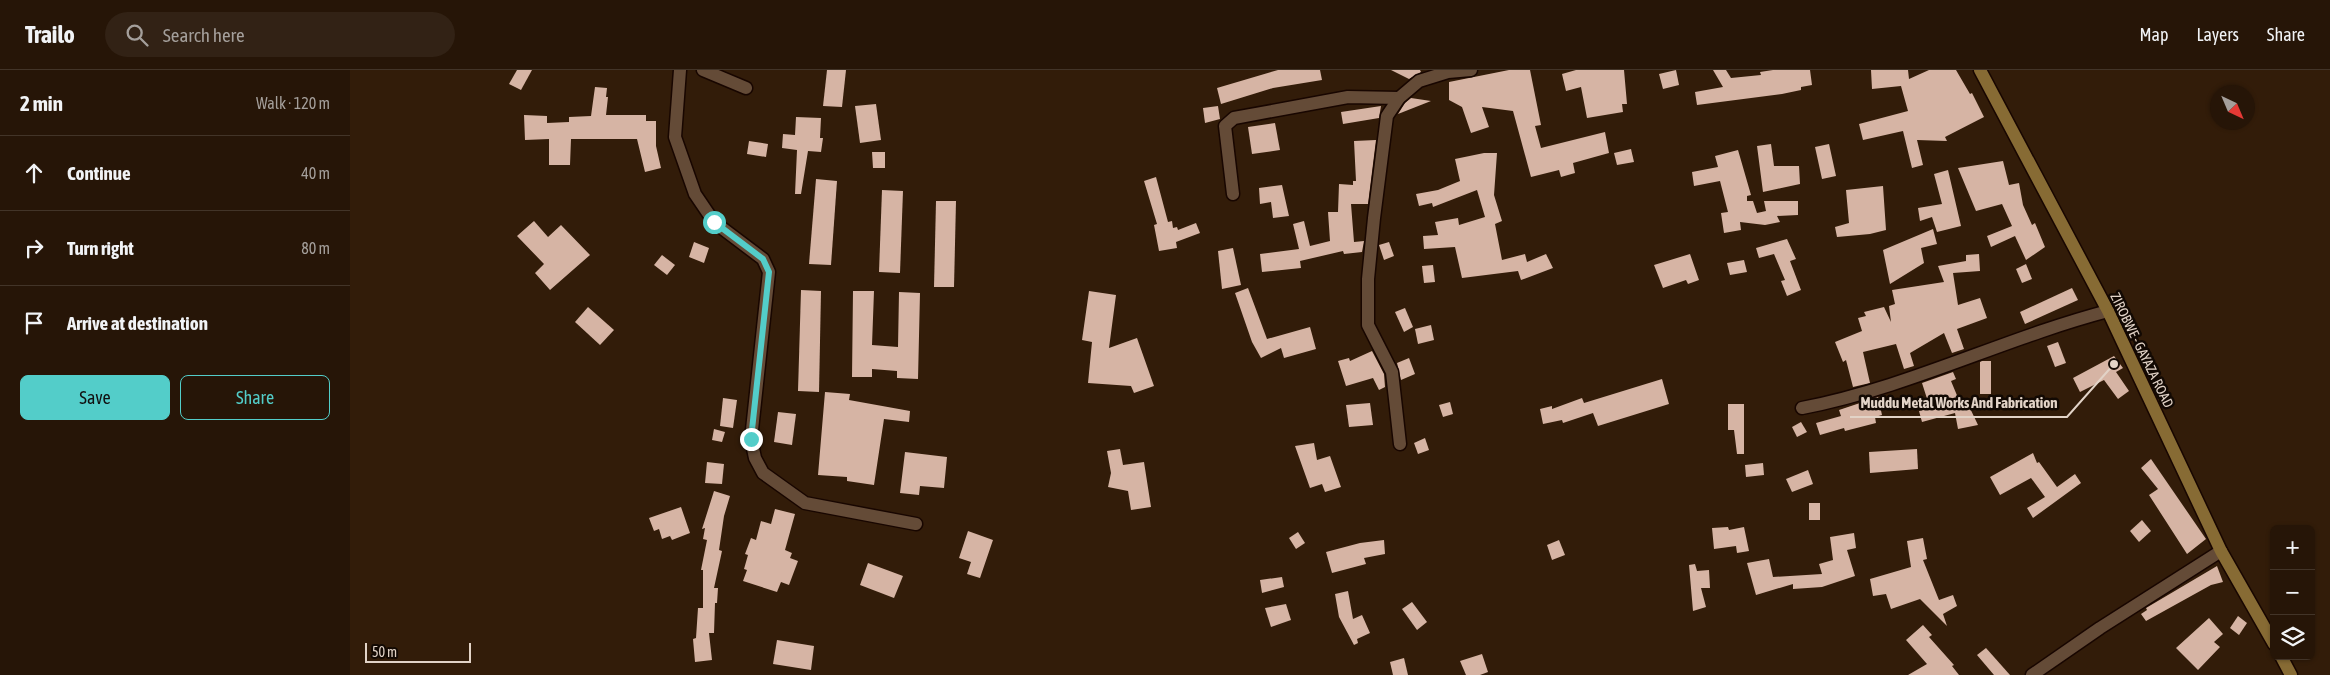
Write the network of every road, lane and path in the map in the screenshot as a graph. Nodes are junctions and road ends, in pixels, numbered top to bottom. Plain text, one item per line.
1 (680, 70) edge
2 (703, 70) edge
3 (1472, 70) edge
4 (1980, 70) edge
5 (746, 88) dead end
6 (1399, 98) junction
7 (1233, 194) dead end
8 (2108, 311) junction
9 (1802, 408) dead end
10 (1400, 444) dead end
11 (916, 524) dead end
12 (2221, 552) junction
13 (2270, 637) edge
14 (2282, 660) edge
15 (2032, 675) edge
16 (2291, 675) edge

1 - 11 street
2 - 5 street
3 - 6 street
4 - 8 street, ZIROBWE - GAYAZA ROAD
6 - 7 street
6 - 10 street
8 - 9 street
8 - 12 street, ZIROBWE - GAYAZA ROAD
12 - 13 street, ZIROBWE - GAYAZA ROAD
12 - 15 street
14 - 16 street

